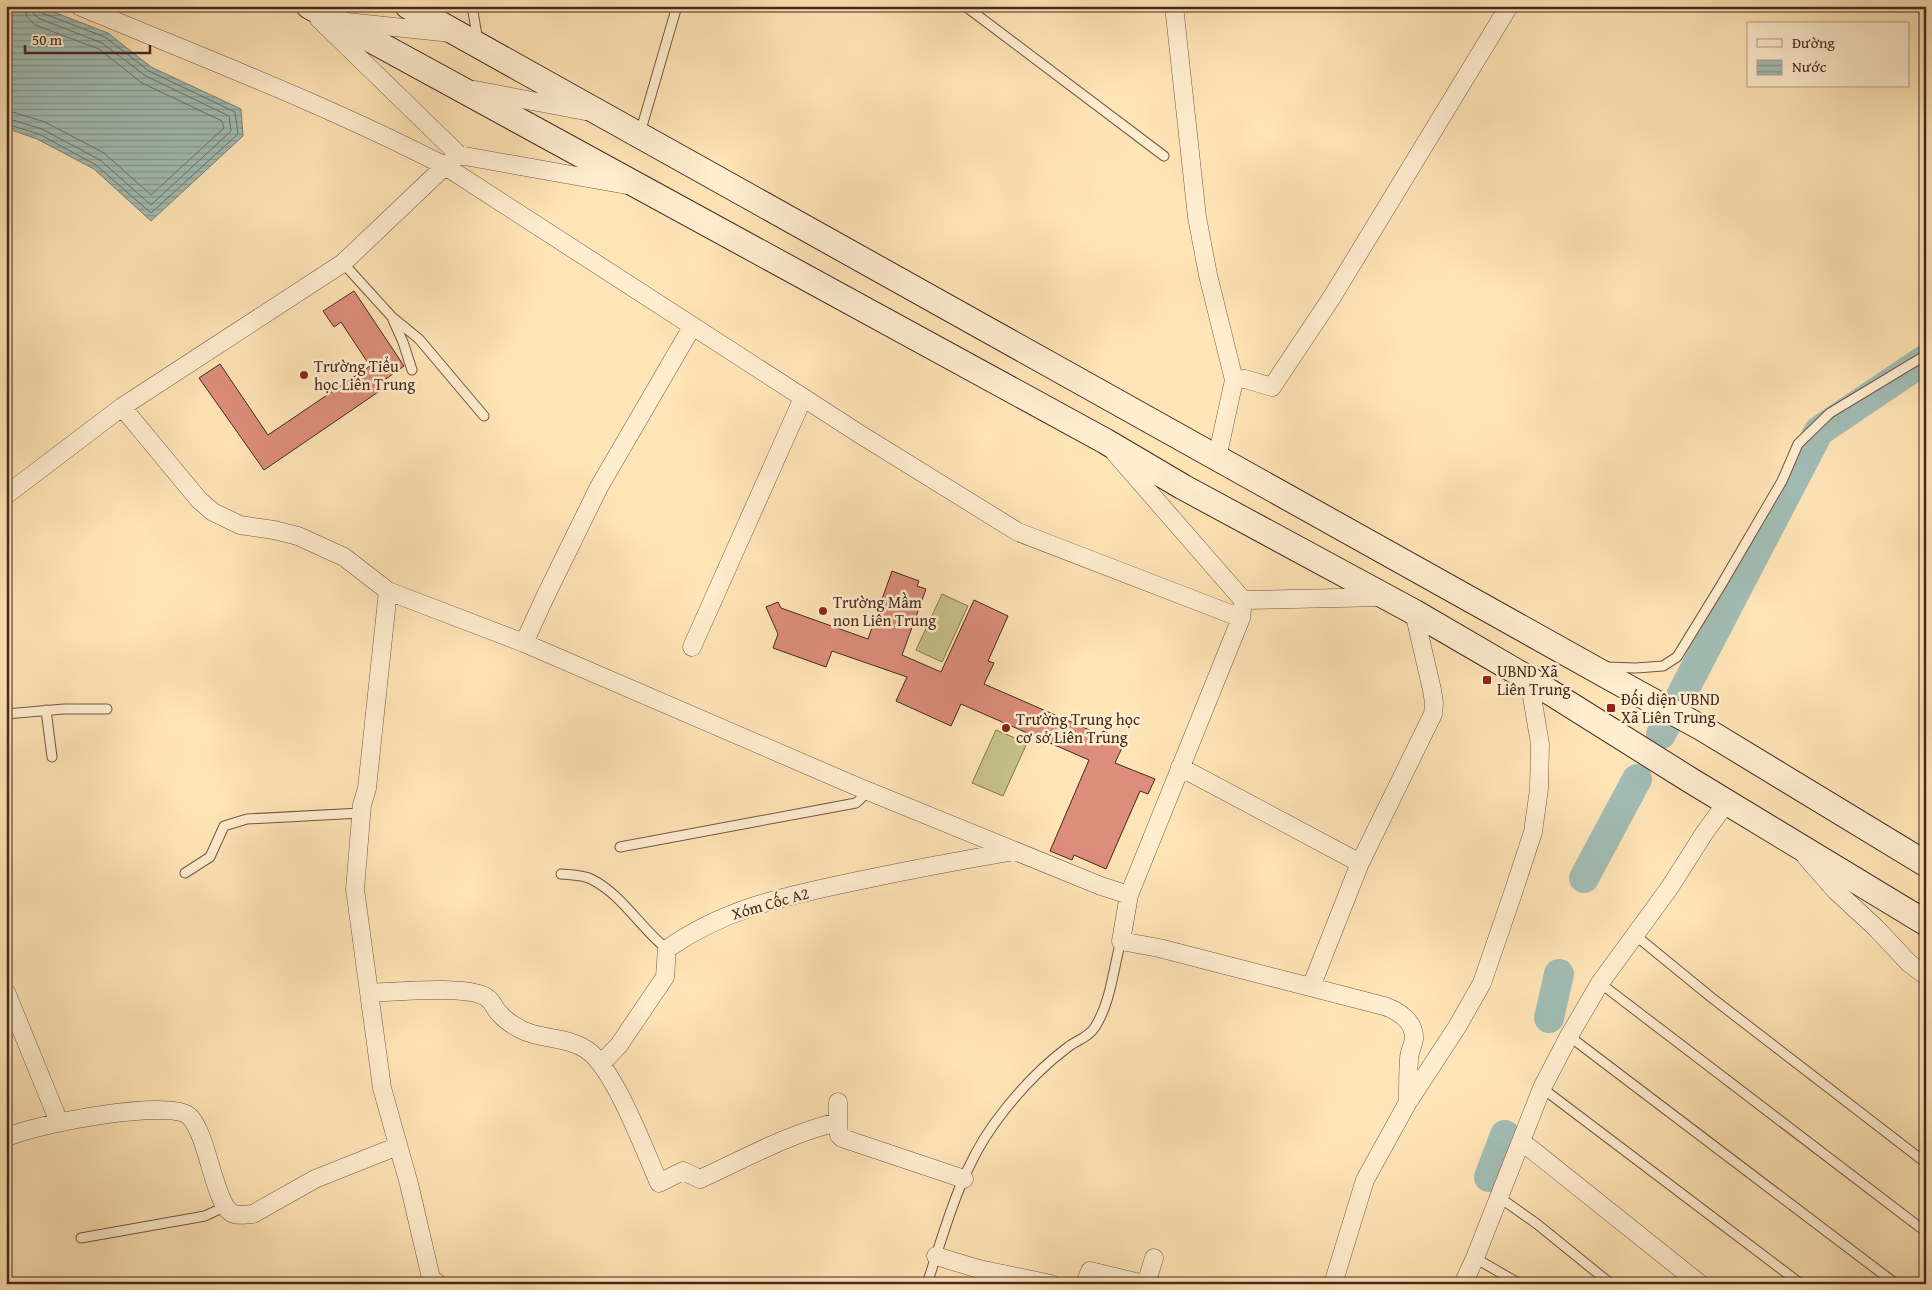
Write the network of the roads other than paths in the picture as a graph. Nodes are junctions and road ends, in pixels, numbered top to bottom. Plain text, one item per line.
1 (78, 6) edge
2 (308, 6) edge
3 (408, 6) edge
4 (472, 6) edge
5 (677, 6) edge
6 (966, 6) edge
7 (1174, 6) edge
8 (1509, 6) edge
9 (337, 21) junction
10 (457, 34) junction
11 (478, 46) junction
12 (456, 87) junction
13 (600, 114) junction
14 (639, 136) junction
15 (1164, 156) dead end
16 (452, 160) junction
17 (640, 188) junction
18 (343, 263) junction
19 (392, 317) junction
20 (692, 326) junction
21 (1926, 355) edge
22 (412, 370) dead end
23 (1234, 380) junction
24 (803, 398) junction
25 (122, 407) junction
26 (484, 416) dead end
27 (1105, 441) junction
28 (1217, 458) junction
29 (6, 495) edge
30 (388, 590) junction
31 (1384, 597) junction
32 (1243, 600) junction
33 (1414, 612) junction
34 (1241, 618) junction
35 (524, 643) junction
36 (692, 647) dead end
37 (1592, 667) junction
38 (1529, 678) junction
39 (106, 709) dead end
40 (46, 710) junction
41 (6, 714) edge
42 (52, 757) dead end
43 (1180, 767) junction
44 (868, 792) junction
45 (1727, 802) junction
46 (361, 813) junction
47 (1793, 842) junction
48 (620, 847) dead end
49 (1015, 851) junction
50 (1360, 863) junction
51 (1926, 864) edge
52 (185, 873) dead end
53 (561, 874) dead end
54 (1129, 895) junction
55 (1926, 923) edge
56 (1635, 935) junction
57 (1121, 941) junction
58 (668, 949) junction
59 (1926, 976) edge
60 (1600, 983) junction
61 (1311, 987) junction
62 (6, 992) edge
63 (369, 993) junction
64 (1569, 1036) junction
65 (601, 1064) junction
66 (1542, 1088) junction
67 (838, 1102) dead end
68 (1408, 1102) junction
69 (59, 1122) junction
70 (838, 1122) junction
71 (6, 1138) edge
72 (1521, 1141) junction
73 (398, 1146) junction
74 (1926, 1163) edge
75 (964, 1180) junction
76 (1499, 1197) junction
77 (224, 1207) junction
78 (1926, 1232) edge
79 (81, 1238) dead end
80 (936, 1256) junction
81 (1154, 1258) dead end
82 (1475, 1258) junction
83 (438, 1284) edge
84 (927, 1284) edge
85 (1051, 1284) edge
86 (1085, 1284) edge
87 (1145, 1284) edge
88 (1333, 1284) edge
89 (1463, 1284) edge
90 (1520, 1284) edge
91 (1611, 1284) edge
92 (1700, 1284) edge
93 (1801, 1284) edge
94 (1896, 1284) edge

1 - 16 street
2 - 9 main road
2 - 16 street
3 - 10 main road
4 - 11 lane
5 - 14 lane
6 - 15 lane
7 - 23 street
8 - 23 street
9 - 10 street
9 - 12 main road
10 - 11 main road
11 - 13 main road
12 - 13 street
12 - 17 main road
13 - 14 main road
14 - 28 main road
16 - 17 street
16 - 18 street
16 - 20 street
17 - 27 main road
18 - 19 lane
18 - 25 street
19 - 22 lane
19 - 26 lane
20 - 24 street
20 - 35 street
21 - 37 lane
23 - 28 street
24 - 34 street
24 - 36 street
25 - 29 street
25 - 30 street
27 - 31 main road
27 - 32 street
28 - 37 main road
30 - 35 street
30 - 46 street
31 - 32 street
31 - 33 main road
32 - 34 street
33 - 38 main road
33 - 50 street
34 - 43 street
35 - 44 street
37 - 51 main road
38 - 45 main road
38 - 68 street
39 - 40 lane
40 - 41 lane
40 - 42 lane
43 - 50 street
43 - 54 street
44 - 48 lane
44 - 49 street
45 - 47 main road
45 - 56 street
46 - 52 lane
46 - 63 street
47 - 55 main road
47 - 59 street
49 - 54 street
49 - 58 street, Xóm Cốc A2
50 - 61 street
53 - 58 lane
54 - 57 street
56 - 60 street
56 - 74 lane
57 - 61 street
57 - 75 lane
58 - 65 street
60 - 64 street
60 - 78 lane
61 - 68 street
62 - 69 street
63 - 65 street
63 - 73 street
64 - 66 street
64 - 94 lane
65 - 70 street
66 - 72 street
66 - 93 lane
67 - 70 street
68 - 88 street
69 - 71 street
69 - 77 street
70 - 75 street
72 - 76 street
72 - 92 street
73 - 77 street
73 - 83 street
75 - 80 lane
76 - 82 street
76 - 91 lane
77 - 79 lane
80 - 84 lane
80 - 85 street
81 - 87 street
82 - 89 street
82 - 90 lane
86 - 87 street

